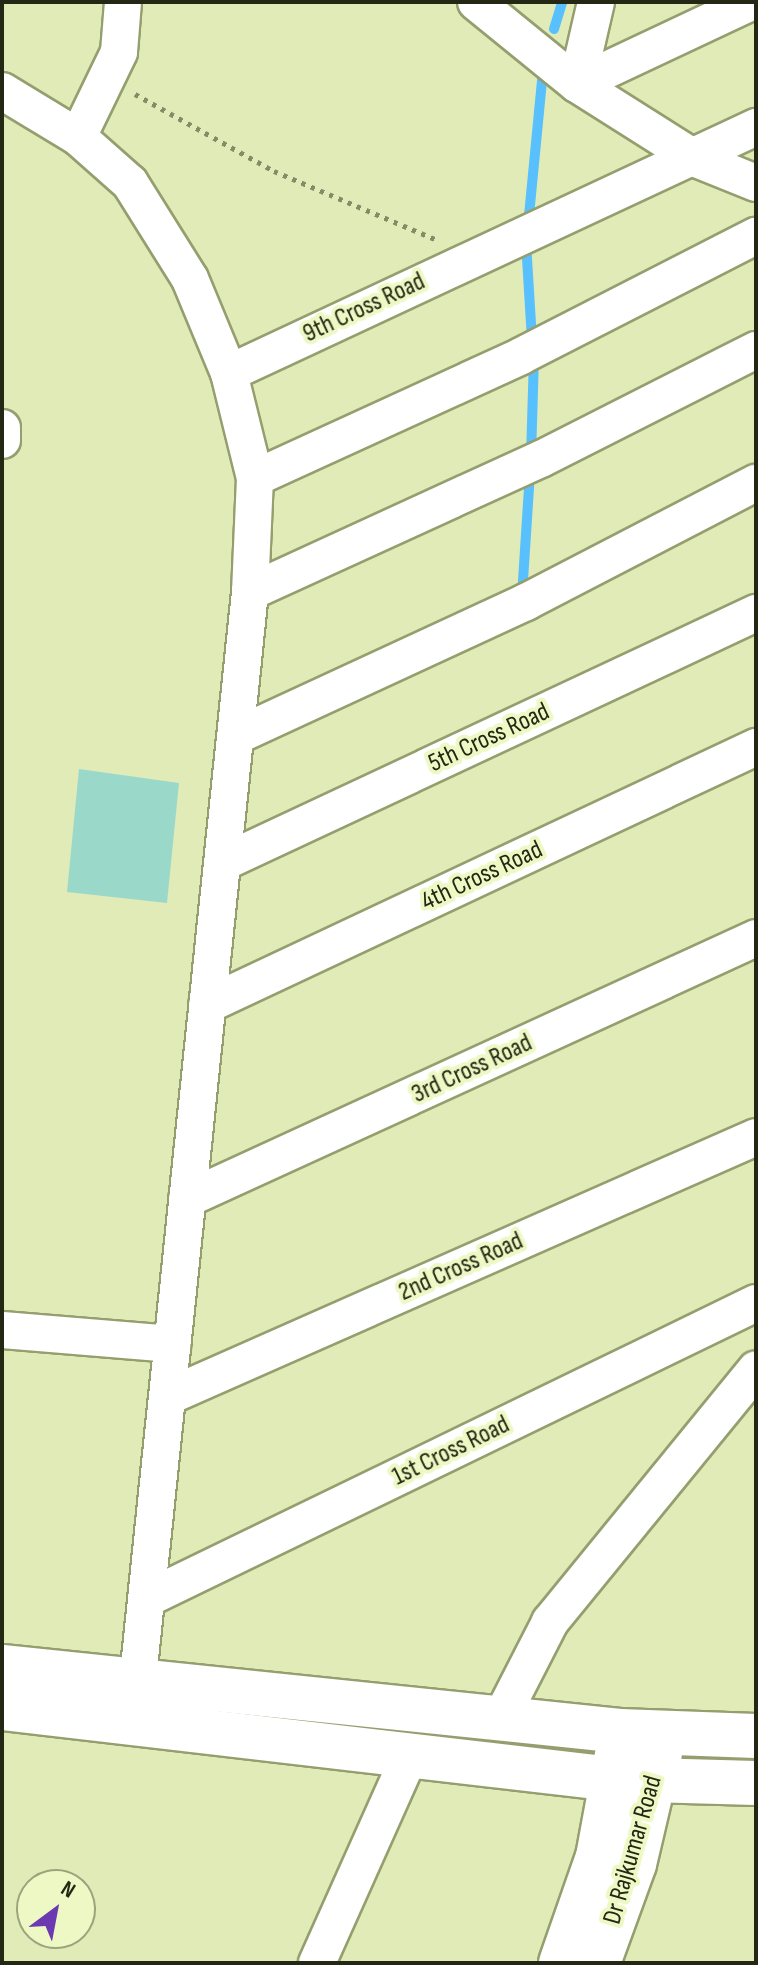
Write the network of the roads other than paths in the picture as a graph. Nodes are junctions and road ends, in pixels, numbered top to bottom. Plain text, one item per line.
1 (123, 2) edge
2 (476, 2) edge
3 (596, 2) edge
4 (751, 2) edge
5 (577, 84) junction
6 (2, 91) edge
7 (756, 127) edge
8 (78, 137) junction
9 (694, 158) junction
10 (756, 183) edge
11 (756, 236) edge
12 (756, 350) edge
13 (229, 373) junction
14 (2, 430) edge
15 (2, 440) edge
16 (255, 478) junction
17 (756, 483) edge
18 (250, 592) junction
19 (756, 613) edge
20 (236, 736) junction
21 (756, 747) edge
22 (222, 863) junction
23 (756, 938) edge
24 (207, 1005) junction
25 (756, 1137) edge
26 (187, 1199) junction
27 (756, 1303) edge
28 (2, 1330) edge
29 (172, 1344) junction
30 (756, 1369) edge
31 (167, 1397) junction
32 (146, 1599) junction
33 (2, 1667) edge
34 (135, 1699) junction
35 (2, 1708) edge
36 (502, 1716) junction
37 (620, 1731) junction
38 (663, 1735) junction
39 (756, 1736) edge
40 (410, 1755) junction
41 (633, 1780) junction
42 (756, 1783) edge
43 (317, 1963) edge
44 (561, 1963) edge
45 (598, 1963) edge

1 - 8 street
2 - 5 street
3 - 5 street
4 - 5 street
5 - 9 street
6 - 8 street
7 - 9 street
8 - 13 street
9 - 10 street
9 - 13 street, 9th Cross Road
11 - 16 street
12 - 18 street
13 - 16 street
14 - 15 street
16 - 18 street
17 - 20 street
18 - 20 street
19 - 22 street, 5th Cross Road
20 - 22 street
21 - 24 street, 4th Cross Road
22 - 24 street
23 - 26 street, 3rd Cross Road
24 - 26 street
25 - 31 street, 2nd Cross Road
26 - 29 street
27 - 32 street, 1st Cross Road
28 - 29 street
29 - 31 street
30 - 36 street
31 - 32 street
32 - 34 street
33 - 34 main road
34 - 35 main road
34 - 36 main road
34 - 40 main road
36 - 37 main road
37 - 38 main road
37 - 41 main road, Dr Rajkumar Road
38 - 39 main road
38 - 41 main road, Dr Rajkumar Road
40 - 41 main road
40 - 43 street
41 - 42 main road
41 - 44 main road, Dr Rajkumar Road
41 - 45 main road, Dr Rajkumar Road

